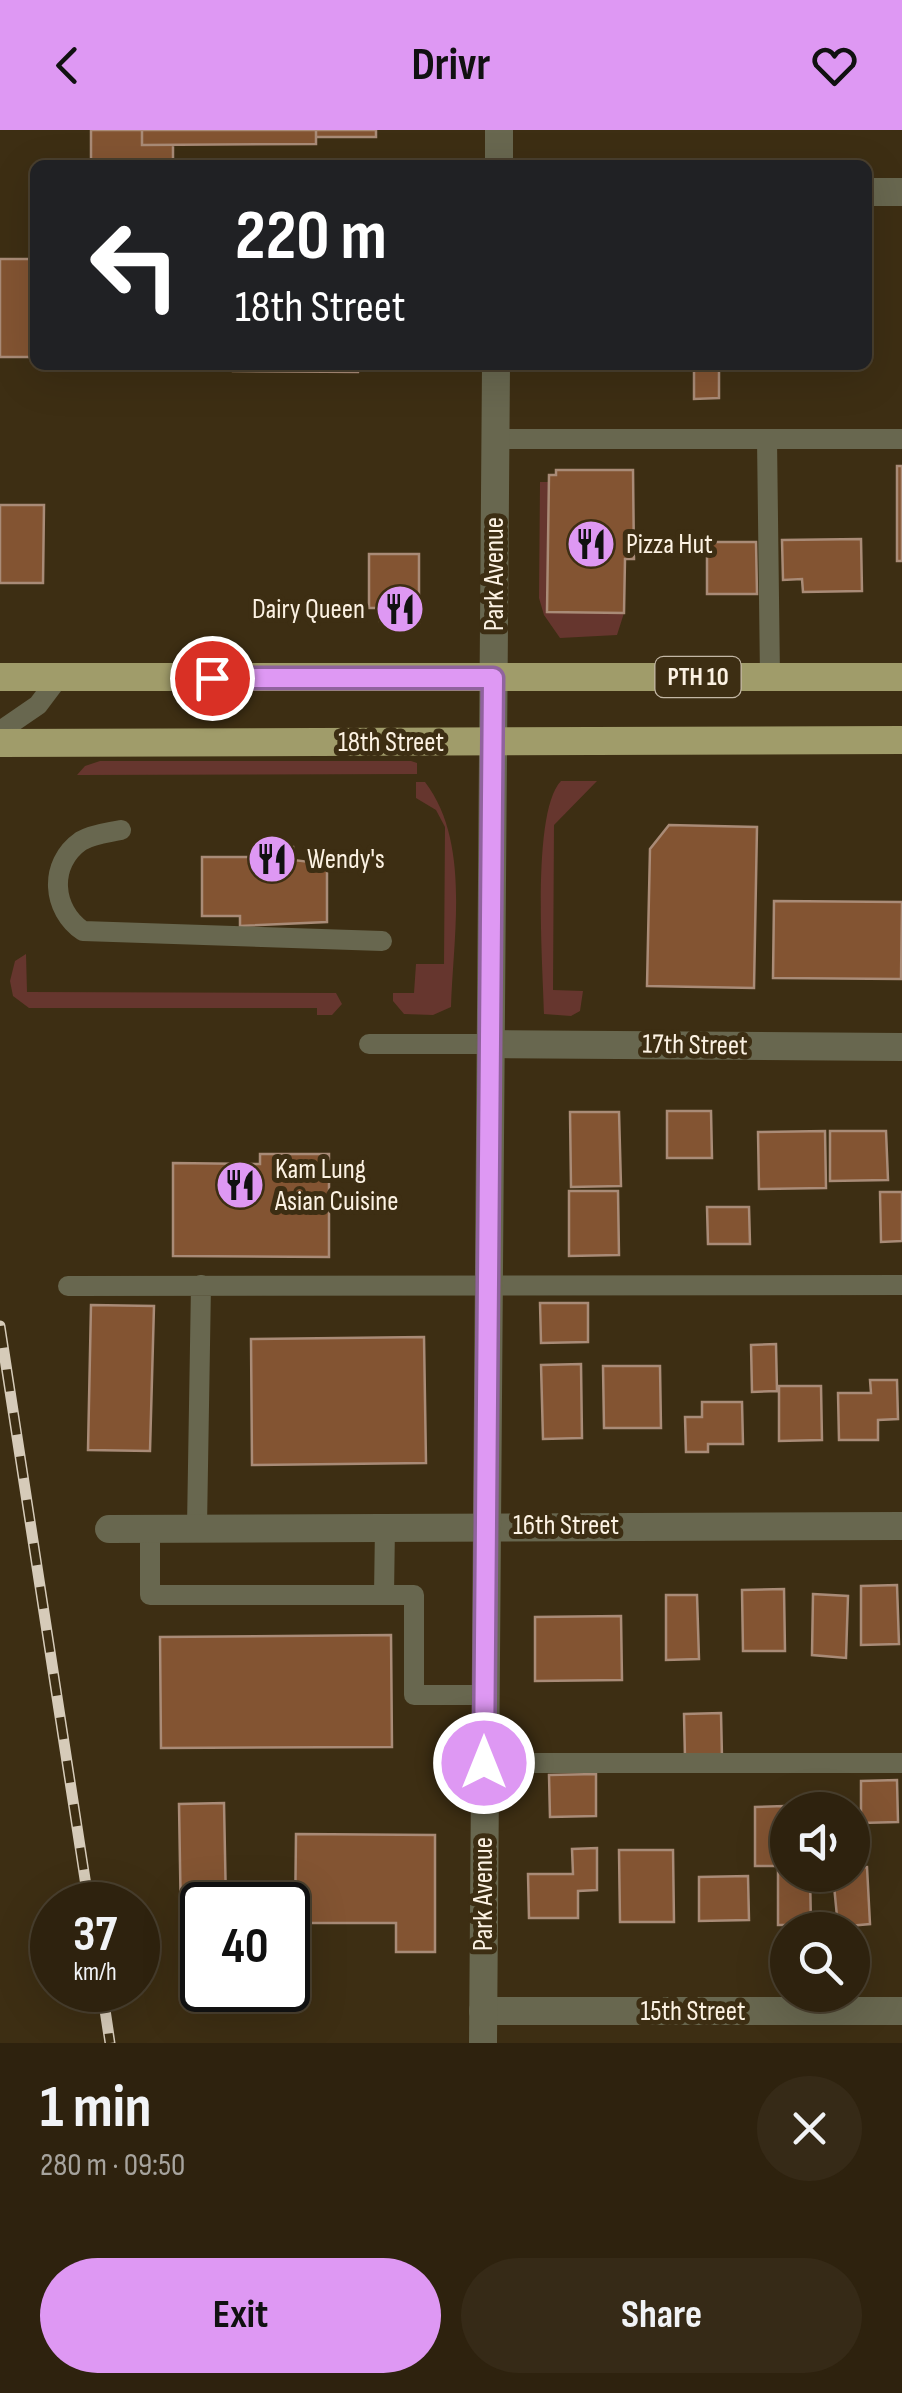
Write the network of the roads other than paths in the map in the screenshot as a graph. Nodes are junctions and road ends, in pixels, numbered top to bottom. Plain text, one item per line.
1 (499, 130) edge
2 (499, 160) edge
3 (872, 192) edge
4 (902, 192) edge
5 (496, 370) edge
6 (495, 439) junction
7 (767, 439) junction
8 (902, 439) edge
9 (902, 676) edge
10 (0, 677) edge
11 (59, 678) junction
12 (493, 678) junction
13 (770, 678) junction
14 (0, 731) edge
15 (902, 740) edge
16 (492, 742) junction
17 (0, 743) edge
18 (120, 830) dead end
19 (382, 941) dead end
20 (369, 1044) dead end
21 (489, 1044) junction
22 (902, 1048) edge
23 (487, 1284) junction
24 (902, 1284) edge
25 (68, 1286) dead end
26 (201, 1286) junction
27 (485, 1524) junction
28 (385, 1526) junction
29 (902, 1526) edge
30 (109, 1528) dead end
31 (150, 1528) junction
32 (197, 1528) junction
33 (384, 1594) junction
34 (484, 1695) junction
35 (484, 1763) junction
36 (902, 1763) edge
37 (902, 2011) edge
38 (483, 2012) junction
39 (483, 2043) edge

1 - 2 street
3 - 4 street
5 - 6 street, Park Avenue
6 - 7 lane
6 - 12 street, Park Avenue
7 - 8 lane
7 - 13 lane
9 - 13 main road, PTH 10
10 - 11 main road, PTH 10
11 - 12 main road, PTH 10
11 - 14 lane
12 - 13 main road, PTH 10
12 - 16 street, Park Avenue
15 - 16 main road, 18th Street
16 - 17 main road, 18th Street
16 - 21 street, Park Avenue
18 - 19 lane
20 - 21 lane
21 - 22 street, 17th Street
21 - 23 street, Park Avenue
23 - 24 lane
23 - 26 lane
23 - 27 street, Park Avenue
25 - 26 lane
26 - 32 lane
27 - 28 street, 16th Street
27 - 29 street, 16th Street
27 - 34 street, Park Avenue
28 - 32 street, 16th Street
28 - 33 lane
30 - 31 street, 16th Street
31 - 32 street, 16th Street
31 - 33 lane
33 - 34 lane
34 - 35 street, Park Avenue
35 - 36 lane
35 - 38 street, Park Avenue
37 - 38 street, 15th Street
38 - 39 street, Park Avenue

